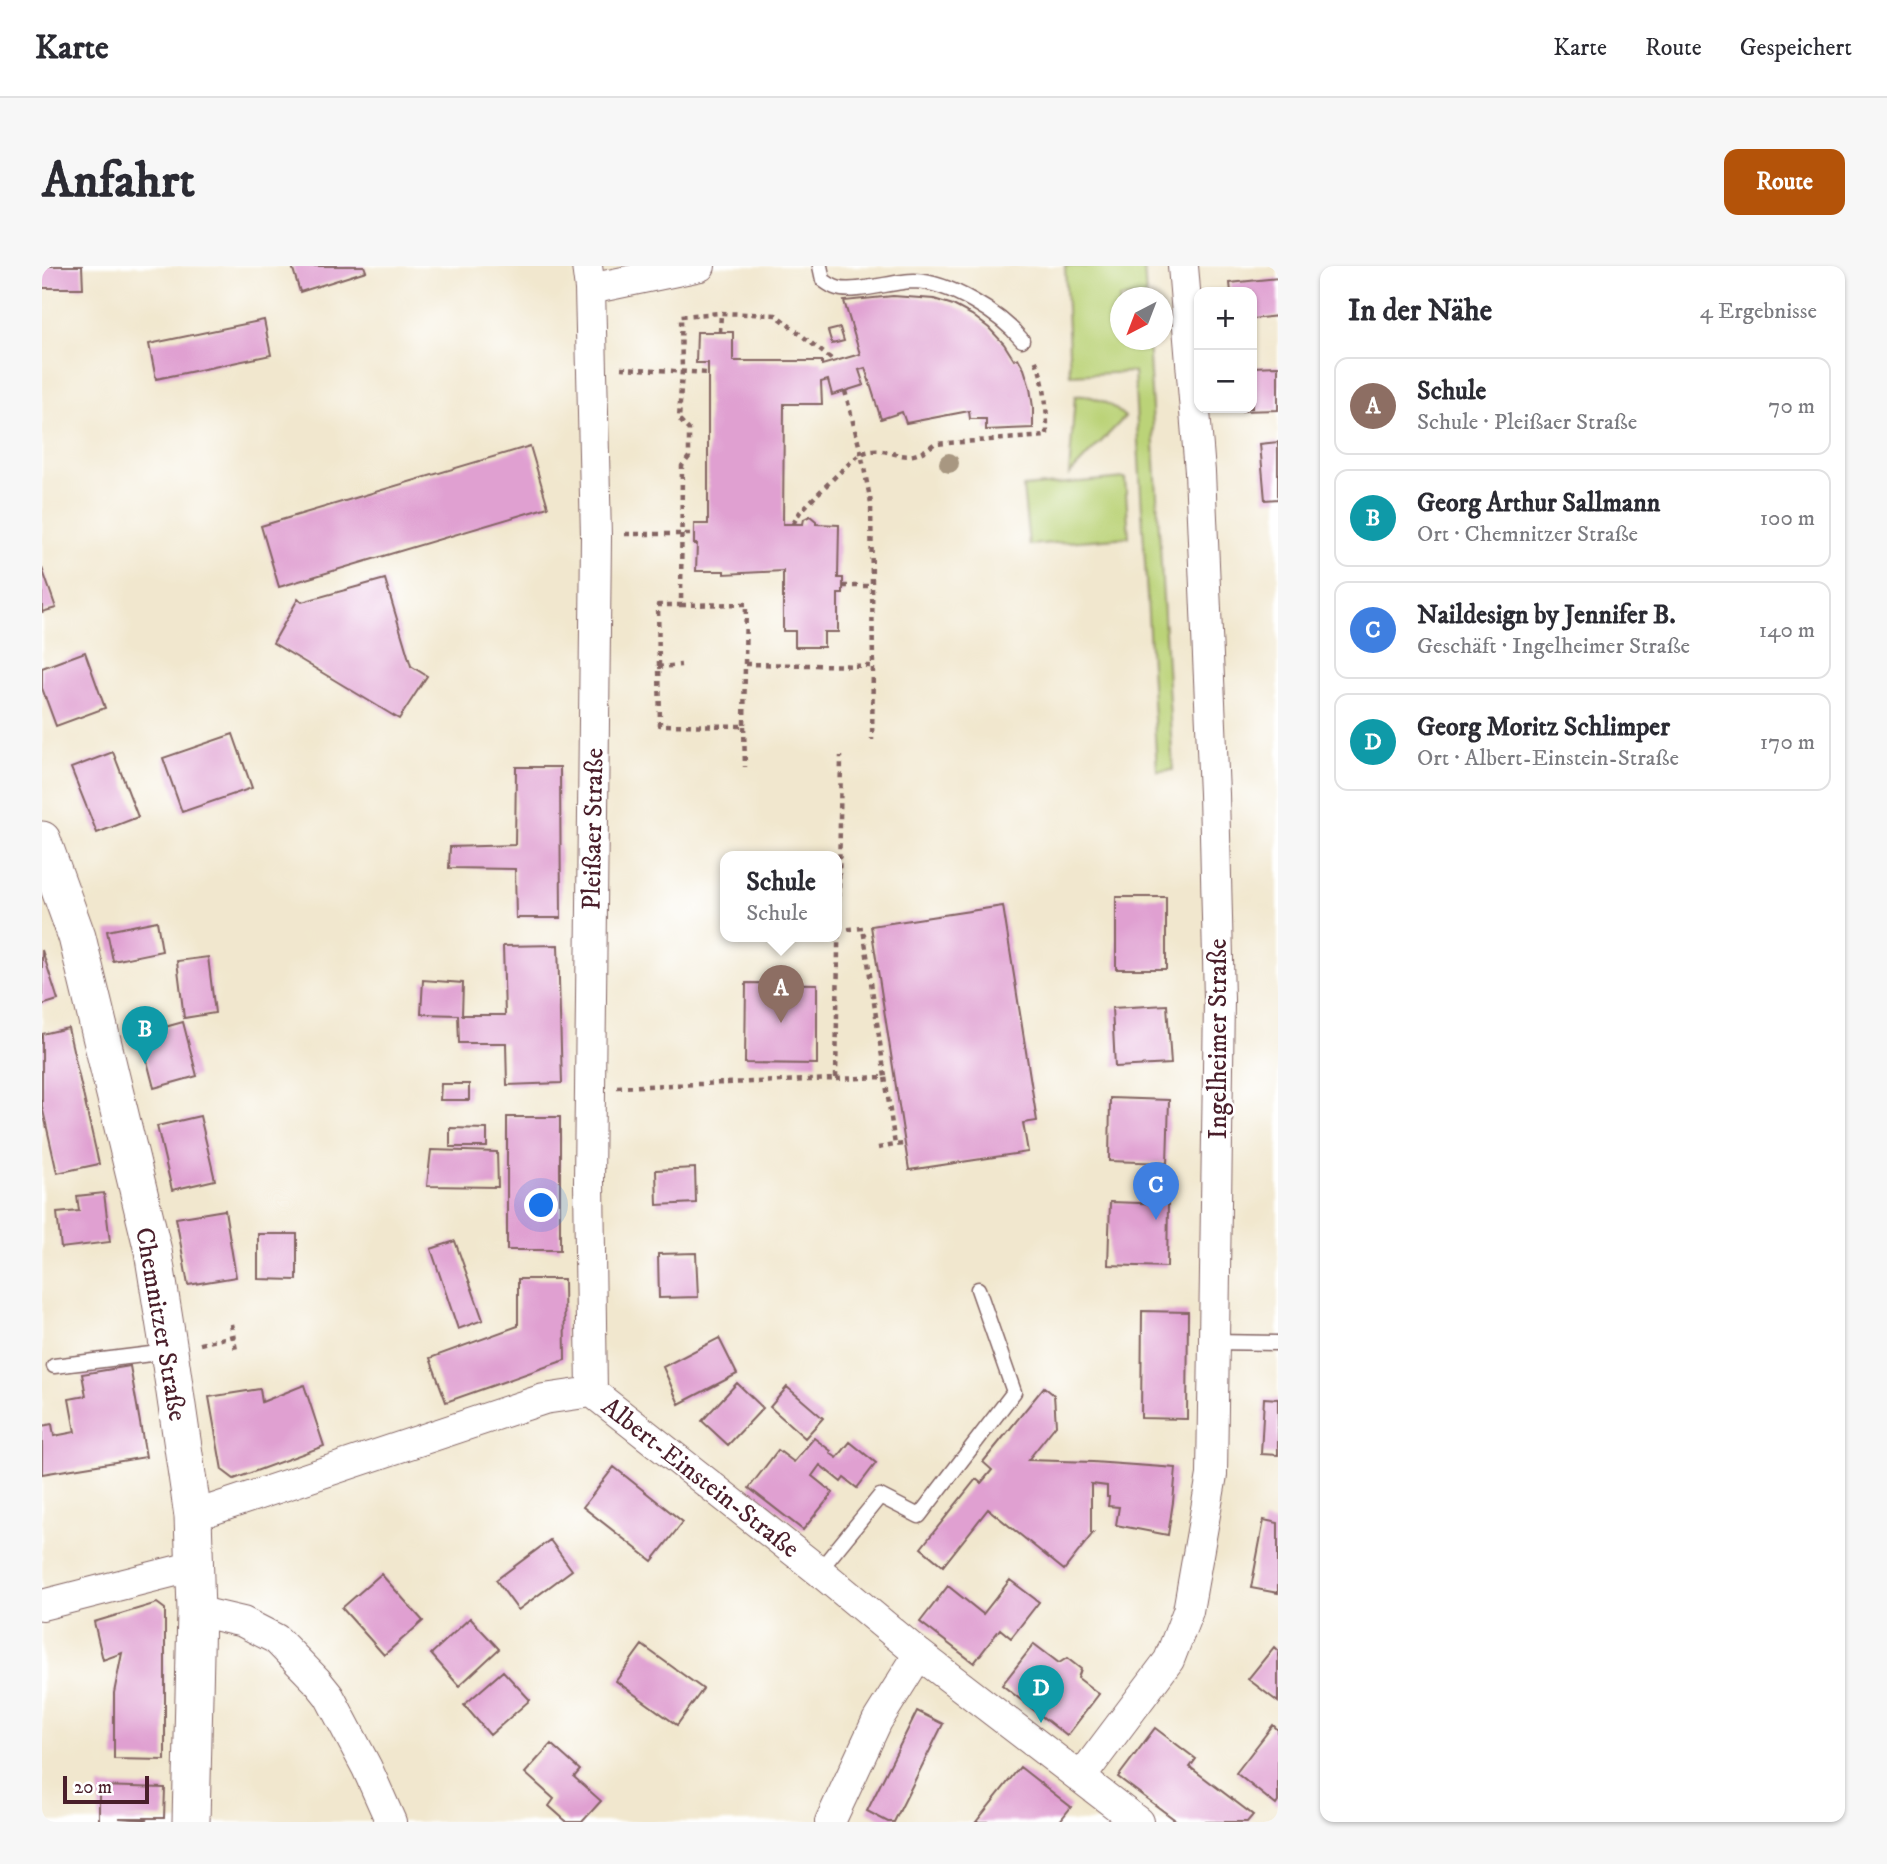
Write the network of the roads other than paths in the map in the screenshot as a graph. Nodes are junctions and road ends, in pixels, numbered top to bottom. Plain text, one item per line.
1 (700, 266) edge
2 (820, 266) edge
3 (1183, 266) edge
4 (589, 277) edge
5 (1022, 340) road end
6 (42, 840) edge
7 (978, 1289) dead end
8 (1213, 1342) junction
9 (1278, 1343) edge
10 (169, 1351) junction
11 (54, 1366) dead end
12 (592, 1392) junction
13 (193, 1516) junction
14 (195, 1566) junction
15 (819, 1571) junction
16 (42, 1605) edge
17 (195, 1611) junction
18 (919, 1654) junction
19 (1081, 1777) junction
20 (191, 1822) edge
21 (391, 1822) edge
22 (830, 1822) edge
23 (1138, 1822) edge

1 - 4 street
2 - 5 lane
3 - 8 street, Ingelheimer Straße
4 - 12 street, Pleißaer Straße
6 - 10 street, Chemnitzer Straße
7 - 15 lane
8 - 9 lane
8 - 19 street, Ingelheimer Straße
10 - 11 lane
10 - 13 street, Chemnitzer Straße
12 - 13 street, Albert-Einstein-Straße
12 - 15 street, Albert-Einstein-Straße
13 - 14 street, Chemnitzer Straße
14 - 16 street
14 - 17 street, Chemnitzer Straße
15 - 18 street, Albert-Einstein-Straße
17 - 20 street, Chemnitzer Straße
17 - 21 street
18 - 19 street, Albert-Einstein-Straße
18 - 22 street
19 - 23 street, Albert-Einstein-Straße

